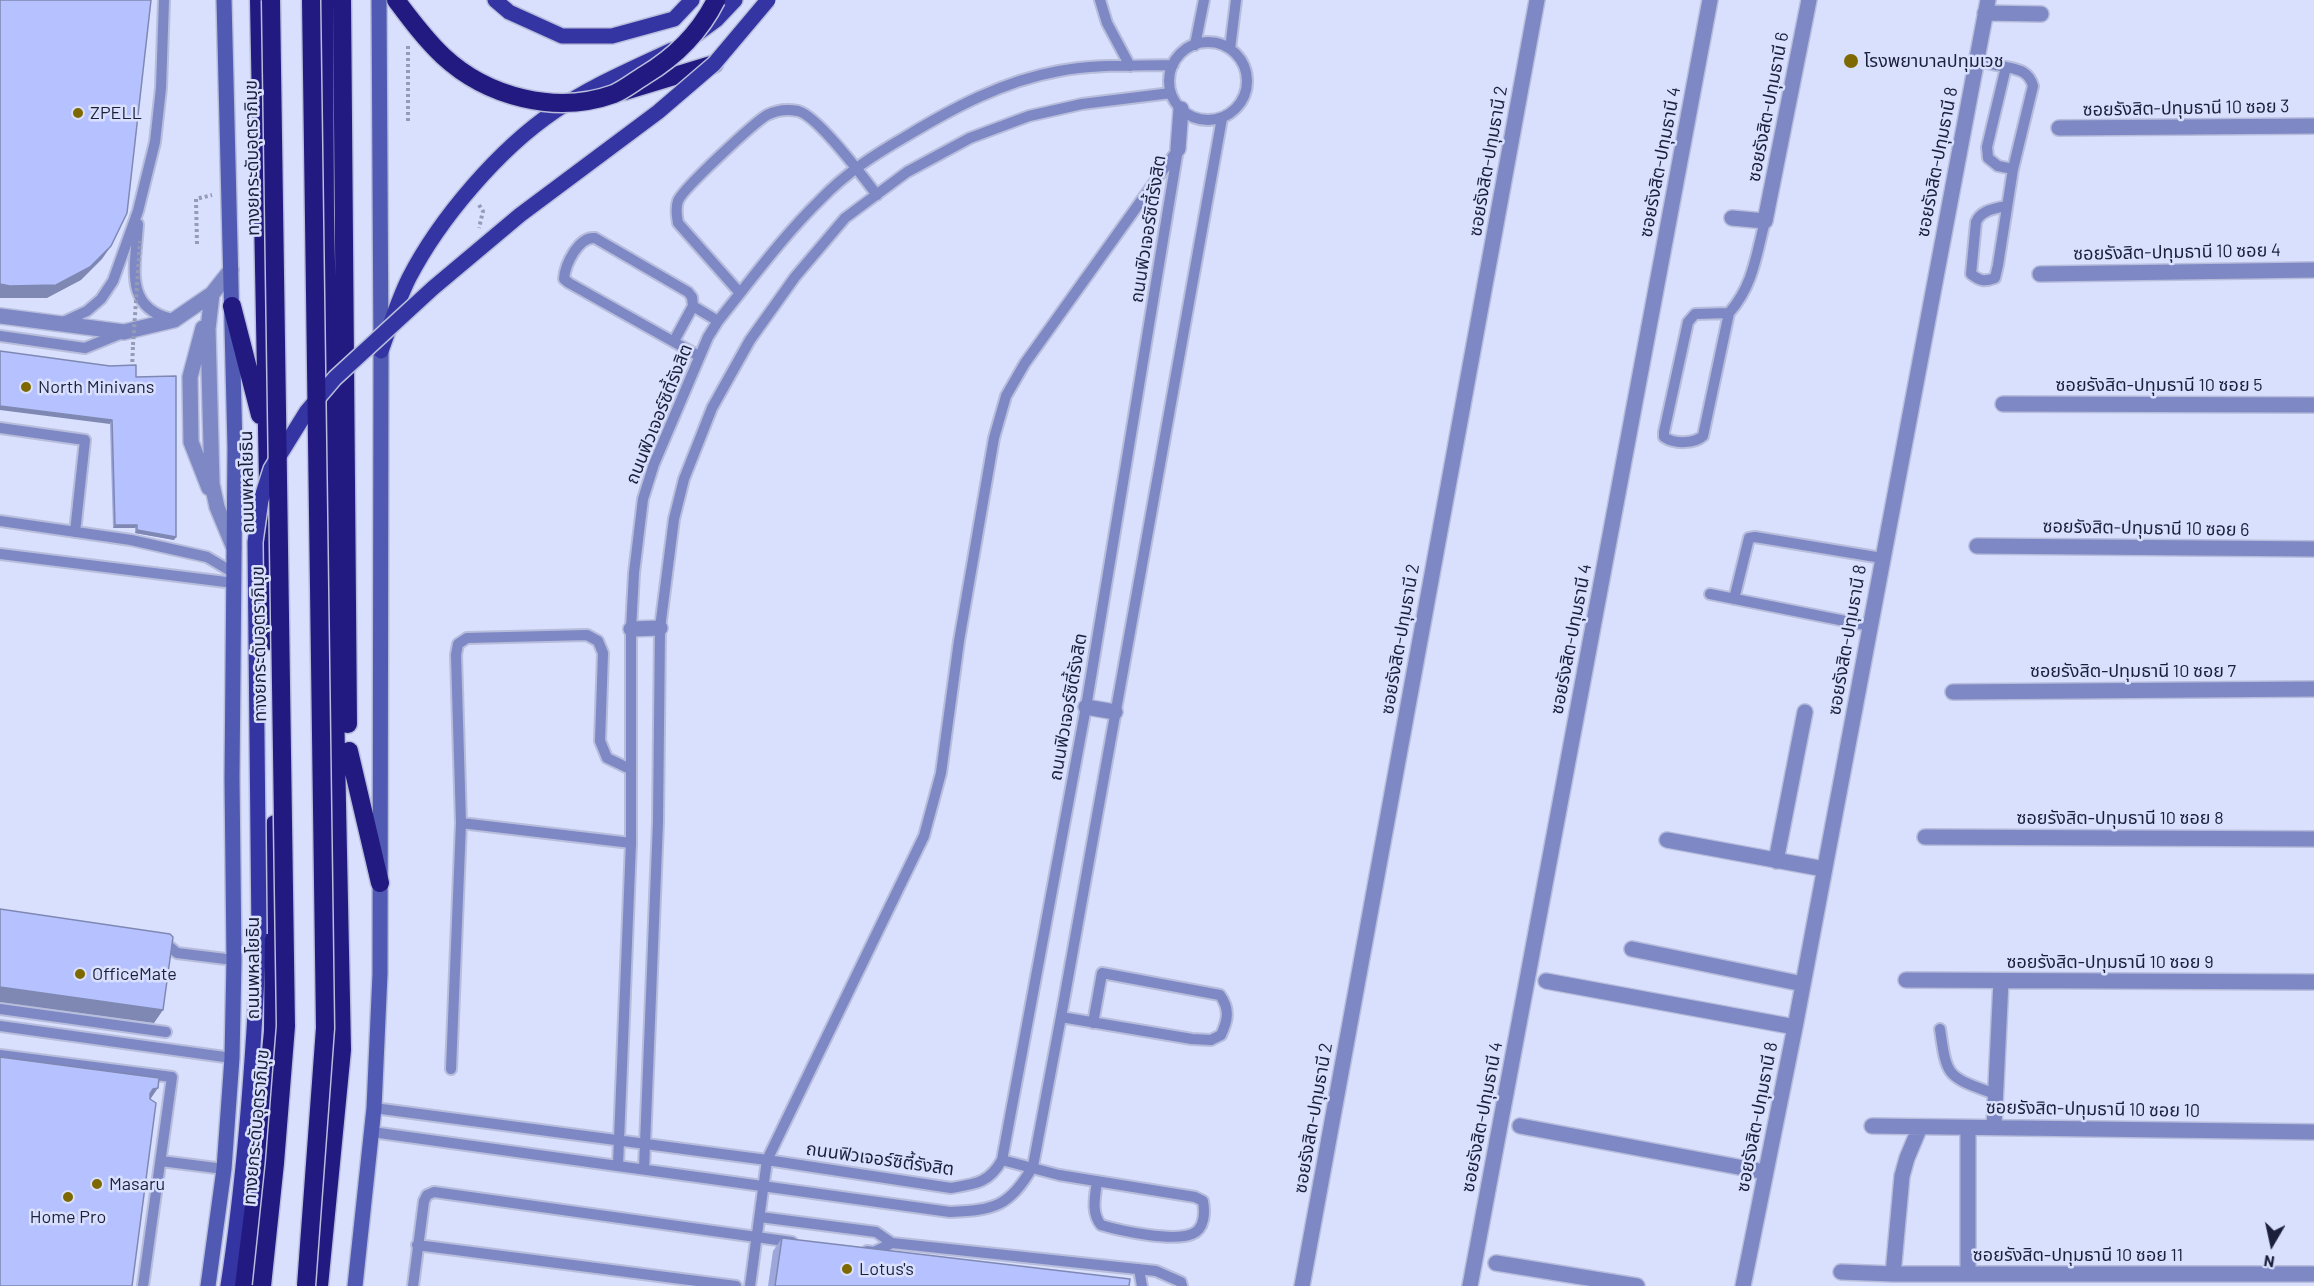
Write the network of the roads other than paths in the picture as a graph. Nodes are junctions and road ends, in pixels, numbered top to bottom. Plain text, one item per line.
1 (164, 0) edge
2 (224, 0) edge
3 (259, 0) edge
4 (271, 0) edge
5 (311, 0) edge
6 (324, 0) edge
7 (342, 0) edge
8 (379, 0) edge
9 (396, 0) edge
10 (495, 0) edge
11 (692, 0) edge
12 (716, 0) edge
13 (735, 0) edge
14 (768, 0) edge
15 (1100, 0) edge
16 (1204, 0) edge
17 (1236, 0) edge
18 (1537, 0) edge
19 (1710, 0) edge
20 (1809, 0) edge
21 (1987, 6) edge
22 (2041, 14) dead end
23 (1195, 45) junction
24 (1230, 49) junction
25 (1976, 61) junction
26 (714, 64) junction
27 (1173, 65) junction
28 (1130, 66) junction
29 (2006, 67) junction
30 (1171, 93) junction
31 (615, 94) junction
32 (1181, 109) junction
33 (1222, 118) junction
34 (2314, 126) edge
35 (2059, 128) dead end
36 (1178, 149) junction
37 (856, 166) junction
38 (2013, 169) junction
39 (877, 195) junction
40 (2006, 207) junction
41 (138, 211) junction
42 (1732, 218) dead end
43 (1765, 221) junction
44 (231, 270) junction
45 (2314, 270) edge
46 (2040, 274) dead end
47 (741, 293) junction
48 (211, 300) junction
49 (232, 306) junction
50 (693, 306) junction
51 (1729, 314) junction
52 (0, 316) edge
53 (174, 320) junction
54 (718, 321) junction
55 (59, 324) junction
56 (0, 336) edge
57 (128, 338) junction
58 (674, 341) junction
59 (381, 351) junction
60 (699, 356) junction
61 (2003, 404) dead end
62 (2314, 405) edge
63 (0, 429) edge
64 (268, 446) junction
65 (0, 521) edge
66 (75, 532) junction
67 (1977, 546) dead end
68 (2314, 549) edge
69 (235, 551) junction
70 (0, 554) edge
71 (1882, 558) junction
72 (234, 578) junction
73 (1710, 594) dead end
74 (1734, 599) junction
75 (1870, 626) junction
76 (660, 628) junction
77 (631, 629) junction
78 (2314, 689) edge
79 (1953, 692) dead end
80 (1086, 707) junction
81 (1115, 712) junction
82 (1805, 712) dead end
83 (349, 751) junction
84 (630, 769) junction
85 (461, 823) junction
86 (1925, 837) dead end
87 (2314, 839) edge
88 (1667, 840) dead end
89 (632, 843) junction
90 (1776, 861) junction
91 (1824, 870) junction
92 (339, 878) junction
93 (380, 883) junction
94 (153, 938) edge
95 (1632, 949) dead end
96 (234, 960) junction
97 (1906, 980) dead end
98 (1546, 981) dead end
99 (2001, 981) junction
100 (2314, 982) edge
101 (1803, 984) junction
102 (0, 1009) edge
103 (1061, 1017) junction
104 (1092, 1023) junction
105 (0, 1026) edge
106 (1795, 1027) junction
107 (1940, 1029) dead end
108 (166, 1032) dead end
109 (0, 1055) edge
110 (232, 1058) junction
111 (451, 1069) dead end
112 (1995, 1094) junction
113 (374, 1108) junction
114 (1520, 1126) dead end
115 (1872, 1126) dead end
116 (1920, 1127) junction
117 (1994, 1127) junction
118 (1968, 1128) junction
119 (372, 1132) junction
120 (2314, 1132) edge
121 (619, 1142) junction
122 (646, 1145) junction
123 (767, 1160) junction
124 (1002, 1160) junction
125 (161, 1161) junction
126 (618, 1165) junction
127 (1033, 1166) junction
128 (224, 1169) junction
129 (644, 1169) junction
130 (1765, 1172) junction
131 (1097, 1181) junction
132 (763, 1185) junction
133 (759, 1217) junction
134 (756, 1237) junction
135 (361, 1242) junction
136 (803, 1243) edge
137 (892, 1243) junction
138 (417, 1245) junction
139 (850, 1249) edge
140 (1496, 1263) dead end
141 (1139, 1269) junction
142 (1841, 1272) dead end
143 (1893, 1274) junction
144 (1968, 1274) junction
145 (2314, 1274) edge
146 (143, 1286) edge
147 (208, 1286) edge
148 (228, 1286) edge
149 (244, 1286) edge
150 (262, 1286) edge
151 (306, 1286) edge
152 (319, 1286) edge
153 (355, 1286) edge
154 (366, 1286) edge
155 (413, 1286) edge
156 (736, 1286) edge
157 (750, 1286) edge
158 (1142, 1286) edge
159 (1182, 1286) edge
160 (1302, 1286) edge
161 (1470, 1286) edge
162 (1637, 1286) edge
163 (1743, 1286) edge

1 - 41 lane
2 - 44 main road, ถนนพหลโยธิน
3 - 64 highway, ถนนพหลโยธิน
4 - 150 highway, ทางยกระดับอุตราภิมุข, bridge
5 - 151 highway, bridge
6 - 92 highway
7 - 83 highway
8 - 59 main road
9 - 31 highway, bridge
10 - 11 main road
12 - 31 highway, bridge
13 - 59 main road
14 - 26 main road, bridge
15 - 28 lane
16 - 23 lane
17 - 24 lane
18 - 160 street, ซอยรังสิต-ปทุมธานี 2
19 - 161 street, ซอยรังสิต-ปทุมธานี 4
20 - 43 street, ซอยรังสิต-ปทุมธานี 6
21 - 22 street
21 - 25 street, ซอยรังสิต-ปทุมธานี 8
23 - 24 lane
23 - 27 lane
24 - 33 lane
25 - 29 lane
25 - 71 street, ซอยรังสิต-ปทุมธานี 8
26 - 31 highway, bridge
26 - 148 main road, bridge
27 - 28 lane, ถนนฟิวเจอร์ซิตี้รังสิต
27 - 30 lane
28 - 37 lane, ถนนฟิวเจอร์ซิตี้รังสิต
29 - 38 lane
29 - 38 lane
30 - 32 lane
30 - 39 lane
32 - 33 lane
32 - 36 street
33 - 81 lane
34 - 35 street, ซอยรังสิต-ปทุมธานี 10 ซอย 3
36 - 80 lane, ถนนฟิวเจอร์ซิตี้รังสิต
36 - 123 lane, ถนนฟิวเจอร์ซิตี้รังสิต
37 - 39 lane
37 - 47 lane, ถนนฟิวเจอร์ซิตี้รังสิต
37 - 47 lane
38 - 40 lane
39 - 76 lane
40 - 40 lane
41 - 53 lane
41 - 55 lane
42 - 43 street
43 - 51 lane
44 - 48 street
44 - 49 main road, ถนนพหลโยธิน
45 - 46 street, ซอยรังสิต-ปทุมธานี 10 ซอย 4
47 - 54 lane, ถนนฟิวเจอร์ซิตี้รังสิต
48 - 53 street
48 - 69 street
49 - 64 highway
49 - 69 main road, ถนนพหลโยธิน
50 - 54 lane
50 - 58 lane
50 - 58 lane
51 - 51 lane
52 - 55 street
53 - 57 street
54 - 60 lane, ถนนฟิวเจอร์ซิตี้รังสิต
55 - 57 street
56 - 57 lane
58 - 60 lane
59 - 93 main road
60 - 77 lane, ถนนฟิวเจอร์ซิตี้รังสิต
61 - 62 street, ซอยรังสิต-ปทุมธานี 10 ซอย 5
63 - 66 lane
64 - 149 highway, ถนนพหลโยธิน
65 - 66 lane
66 - 72 lane
67 - 68 street, ซอยรังสิต-ปทุมธานี 10 ซอย 6
69 - 72 main road, ถนนพหลโยธิน
70 - 72 lane
71 - 74 lane
71 - 75 street, ซอยรังสิต-ปทุมธานี 8
72 - 96 main road, ถนนพหลโยธิน
73 - 74 lane
74 - 75 lane
75 - 91 street, ซอยรังสิต-ปทุมธานี 8
76 - 77 street
76 - 122 lane
77 - 84 lane, ถนนฟิวเจอร์ซิตี้รังสิต
78 - 79 street, ซอยรังสิต-ปทุมธานี 10 ซอย 7
80 - 81 street
80 - 124 lane, ถนนฟิวเจอร์ซิตี้รังสิต
81 - 103 lane
82 - 90 street
83 - 92 highway
83 - 93 highway
84 - 85 lane
84 - 89 lane, ถนนฟิวเจอร์ซิตี้รังสิต
85 - 89 lane
85 - 111 lane
86 - 87 street, ซอยรังสิต-ปทุมธานี 10 ซอย 8
88 - 90 street
89 - 121 lane, ถนนฟิวเจอร์ซิตี้รังสิต
90 - 91 street
91 - 101 street, ซอยรังสิต-ปทุมธานี 8
92 - 152 highway
93 - 113 main road
94 - 96 lane
95 - 101 street
96 - 110 main road, ถนนพหลโยธิน
97 - 99 street, ซอยรังสิต-ปทุมธานี 10 ซอย 9
98 - 106 street
99 - 100 street, ซอยรังสิต-ปทุมธานี 10 ซอย 9
99 - 112 street
101 - 106 street, ซอยรังสิต-ปทุมธานี 8
102 - 108 lane
103 - 104 lane
103 - 127 lane
104 - 104 lane
105 - 110 lane
106 - 130 street, ซอยรังสิต-ปทุมธานี 8
107 - 112 lane
109 - 125 lane
110 - 128 main road, ถนนพหลโยธิน
112 - 117 street
113 - 119 main road
113 - 121 lane, ถนนฟิวเจอร์ซิตี้รังสิต
114 - 130 street
115 - 116 street, ซอยรังสิต-ปทุมธานี 10 ซอย 10
116 - 118 street, ซอยรังสิต-ปทุมธานี 10 ซอย 10
116 - 143 street
117 - 118 street, ซอยรังสิต-ปทุมธานี 10 ซอย 10
117 - 120 street, ซอยรังสิต-ปทุมธานี 10 ซอย 10
118 - 144 street
119 - 126 lane
119 - 135 main road
121 - 122 lane, ถนนฟิวเจอร์ซิตี้รังสิต
121 - 126 lane, ถนนฟิวเจอร์ซิตี้รังสิต
122 - 123 lane, ถนนฟิวเจอร์ซิตี้รังสิต
122 - 129 lane
123 - 124 lane, ถนนฟิวเจอร์ซิตี้รังสิต
123 - 132 lane
124 - 127 lane
125 - 128 lane
125 - 146 lane
126 - 129 lane
127 - 131 lane
127 - 132 lane
128 - 147 main road, ถนนพหลโยธิน
129 - 132 lane
130 - 163 street, ซอยรังสิต-ปทุมธานี 8
131 - 131 lane
132 - 133 lane
133 - 134 lane
133 - 137 lane
134 - 136 lane
134 - 138 lane
134 - 157 lane
135 - 153 main road
135 - 154 main road
137 - 139 lane
137 - 141 lane
138 - 155 lane
138 - 156 lane
140 - 162 street
141 - 158 lane
141 - 159 lane
142 - 143 street, ซอยรังสิต-ปทุมธานี 10 ซอย 11
143 - 144 street, ซอยรังสิต-ปทุมธานี 10 ซอย 11
144 - 145 street, ซอยรังสิต-ปทุมธานี 10 ซอย 11

